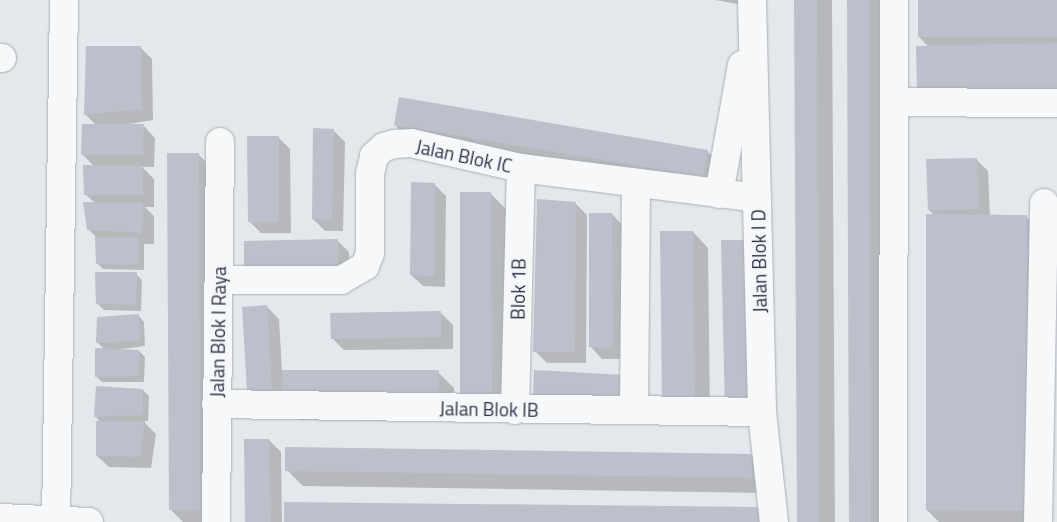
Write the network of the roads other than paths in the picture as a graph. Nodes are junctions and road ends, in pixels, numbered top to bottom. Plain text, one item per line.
1 (64, 0) edge
2 (894, 0) edge
3 (752, 6) edge
4 (894, 102) junction
5 (1057, 103) edge
6 (220, 142) dead end
7 (521, 168) junction
8 (636, 184) junction
9 (719, 194) junction
10 (758, 198) junction
11 (1044, 203) dead end
12 (1049, 257) edge
13 (219, 280) junction
14 (216, 404) junction
15 (515, 410) junction
16 (634, 410) junction
17 (762, 412) junction
18 (0, 518) edge
19 (56, 522) edge
20 (89, 522) edge
21 (216, 522) edge
22 (774, 522) edge
23 (893, 522) edge
24 (1038, 522) edge

1 - 19 street
2 - 4 street
3 - 9 street
3 - 10 street, Jalan Blok I D
4 - 5 street
4 - 23 street
6 - 13 street, Jalan Blok I Raya
7 - 8 street, Jalan Blok IC
7 - 13 street, Jalan Blok IC
7 - 15 street, Blok 1B
8 - 9 street, Jalan Blok IC
8 - 16 street
9 - 10 street, Jalan Blok IC
10 - 17 street, Jalan Blok I D
11 - 12 street
12 - 24 street
13 - 14 street, Jalan Blok I Raya
14 - 15 street, Jalan Blok IB
14 - 21 street, Jalan Blok I Raya
15 - 16 street, Jalan Blok IB
16 - 17 street, Jalan Blok IB
17 - 22 street, Jalan Blok I D
18 - 19 street
19 - 20 street

